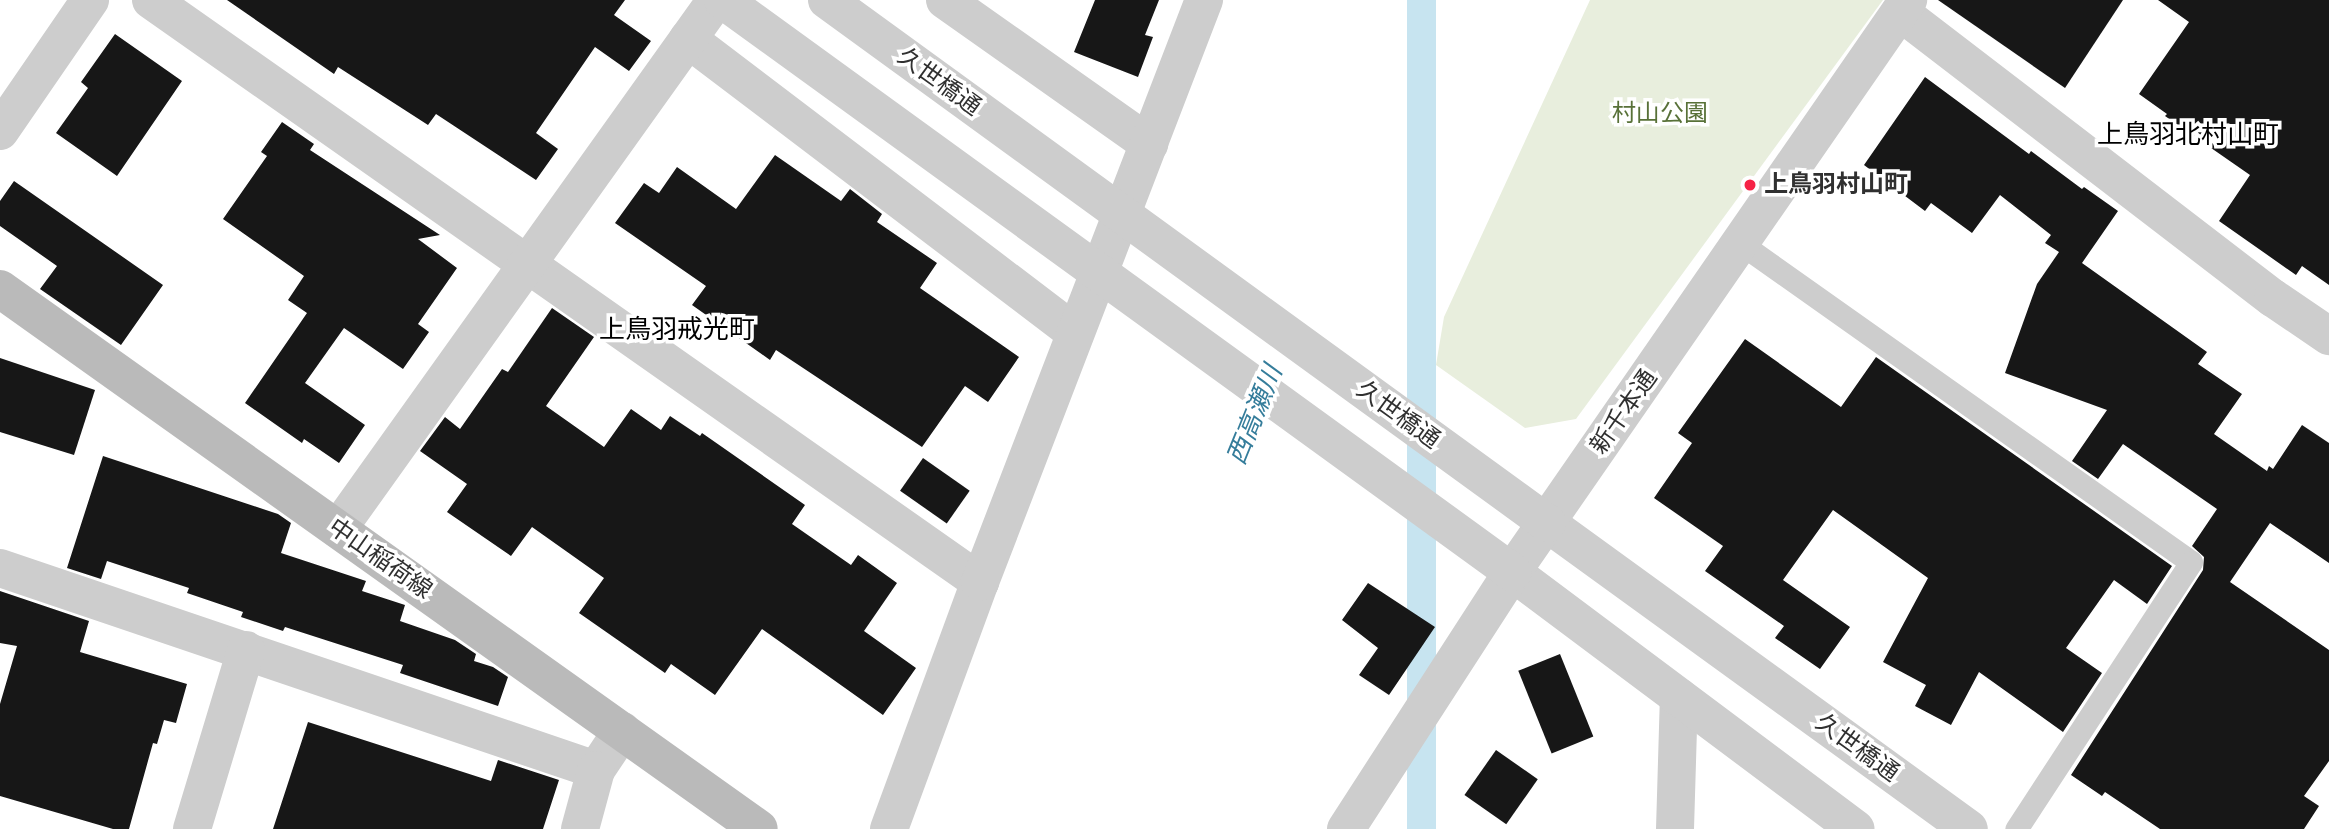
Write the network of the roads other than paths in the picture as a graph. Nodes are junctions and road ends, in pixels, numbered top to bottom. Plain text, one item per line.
1 (90, 0) edge
2 (151, 0) edge
3 (716, 0) edge
4 (723, 0) edge
5 (827, 0) edge
6 (945, 0) edge
7 (1204, 0) edge
8 (1904, 6) edge
9 (688, 38) junction
10 (0, 131) edge
11 (1149, 144) junction
12 (1740, 243) junction
13 (527, 265) junction
14 (0, 289) edge
15 (1076, 333) junction
16 (2329, 336) edge
17 (1547, 523) junction
18 (338, 529) junction
19 (0, 568) edge
20 (1512, 572) junction
21 (980, 582) junction
22 (246, 650) junction
23 (1679, 697) junction
24 (622, 731) junction
25 (596, 770) junction
26 (192, 829) edge
27 (580, 829) edge
28 (759, 829) edge
29 (888, 829) edge
30 (1346, 829) edge
31 (1675, 829) edge
32 (1855, 829) edge
33 (1969, 829) edge
34 (2016, 829) edge

1 - 10 street
2 - 13 street
3 - 9 street
4 - 20 street, bridge
5 - 17 street, 久世橋通, bridge
6 - 11 street
7 - 11 street
8 - 12 street, 新千本通
8 - 16 street
9 - 13 street
9 - 15 street
11 - 15 street
12 - 17 street, 新千本通
12 - 34 lane
13 - 18 street
13 - 21 street
14 - 18 main road, 中山稲荷線
15 - 21 street
17 - 20 street, 新千本通
17 - 33 street, 久世橋通
18 - 24 main road, 中山稲荷線
19 - 22 street
20 - 23 street
20 - 30 street, 新千本通
21 - 29 street
22 - 25 street
22 - 26 street
23 - 31 street
23 - 32 street
24 - 25 street
24 - 28 main road, 中山稲荷線
25 - 27 street

